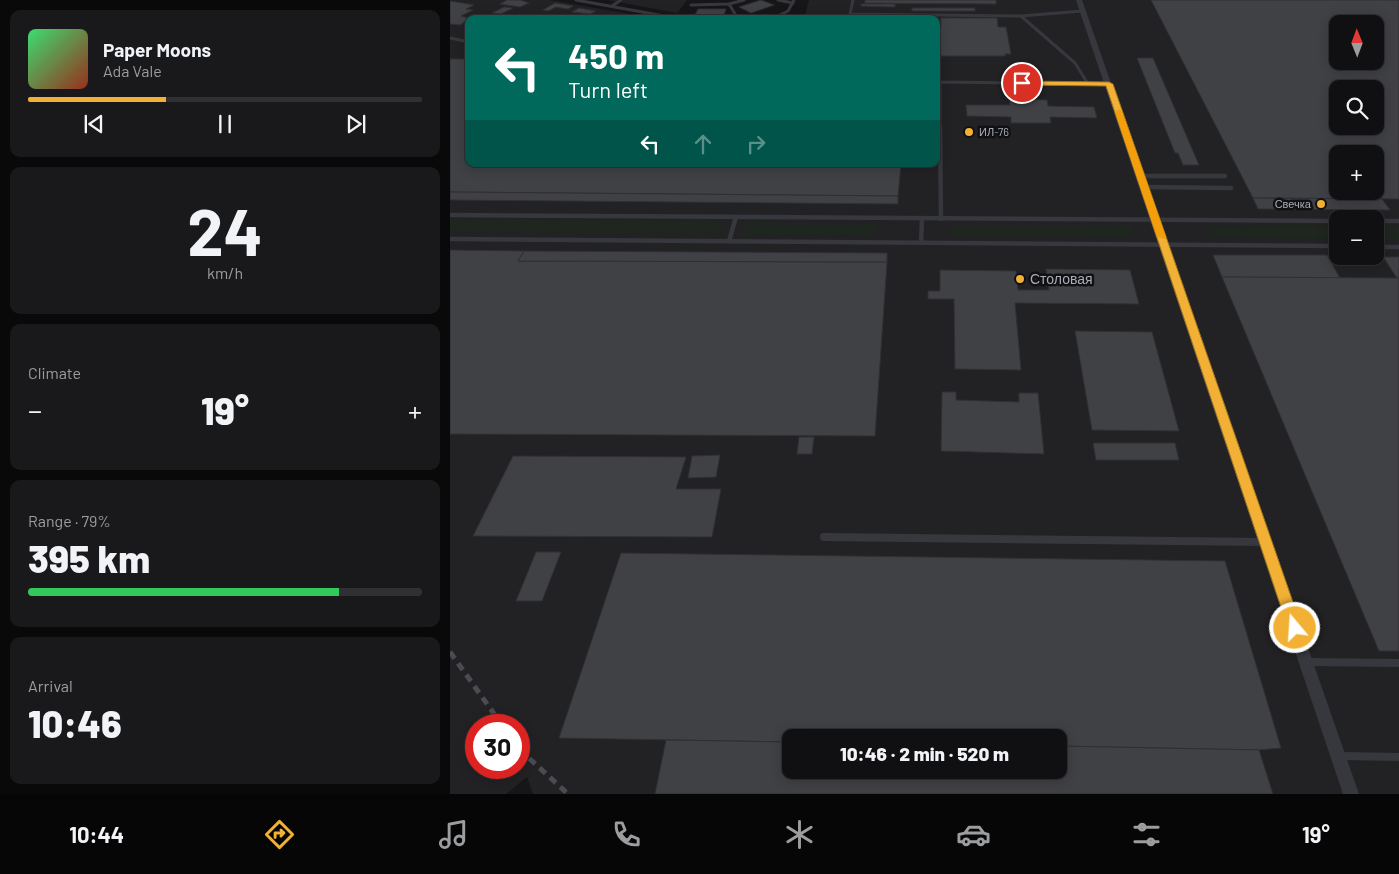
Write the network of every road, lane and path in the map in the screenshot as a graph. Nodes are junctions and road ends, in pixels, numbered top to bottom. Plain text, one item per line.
1 (576, 0) edge
2 (621, 0) edge
3 (744, 0) edge
4 (778, 0) edge
5 (853, 0) edge
6 (1080, 0) edge
7 (794, 1) edge
8 (729, 4) junction
9 (691, 5) dead end
10 (612, 6) junction
11 (1083, 11) junction
12 (907, 14) joint
13 (660, 15) edge
14 (736, 15) edge
15 (780, 15) edge
16 (1021, 16) junction
17 (450, 40) edge
18 (465, 42) edge
19 (940, 80) edge
20 (1088, 84) junction
21 (1109, 84) junction
22 (940, 167) edge
23 (1141, 176) junction
24 (1224, 176) dead end
25 (1145, 187) junction
26 (1231, 188) dead end
27 (450, 215) edge
28 (736, 217) junction
29 (922, 219) junction
30 (941, 219) junction
31 (1156, 220) junction
32 (1329, 221) edge
33 (1384, 221) edge
34 (1399, 221) edge
35 (450, 239) edge
36 (729, 241) junction
37 (921, 243) junction
38 (1164, 244) junction
39 (1329, 246) edge
40 (1384, 247) edge
41 (1399, 247) edge
42 (824, 538) dead end
43 (1267, 542) junction
44 (1306, 662) junction
45 (1399, 663) edge
46 (1340, 756) junction
47 (1399, 757) edge
48 (1351, 794) edge

1 - 10 lane
2 - 10 lane
3 - 8 lane
4 - 7 lane
5 - 12 lane
6 - 11 street
7 - 15 lane
8 - 9 lane
8 - 14 lane
10 - 13 lane
11 - 16 lane
11 - 21 street
12 - 16 lane
16 - 20 lane
17 - 18 lane
19 - 20 lane
20 - 21 lane
21 - 23 street
22 - 30 lane
23 - 24 lane
23 - 25 street
25 - 26 lane
25 - 31 street
27 - 28 lane
28 - 29 lane
28 - 36 lane
29 - 30 lane
29 - 37 lane
30 - 31 lane
31 - 32 lane
31 - 38 street
33 - 34 lane
35 - 36 lane
36 - 37 lane
37 - 38 lane
38 - 39 lane
38 - 43 street
40 - 41 lane
42 - 43 lane
43 - 44 street
44 - 45 lane
44 - 46 street
46 - 47 lane
46 - 48 street

